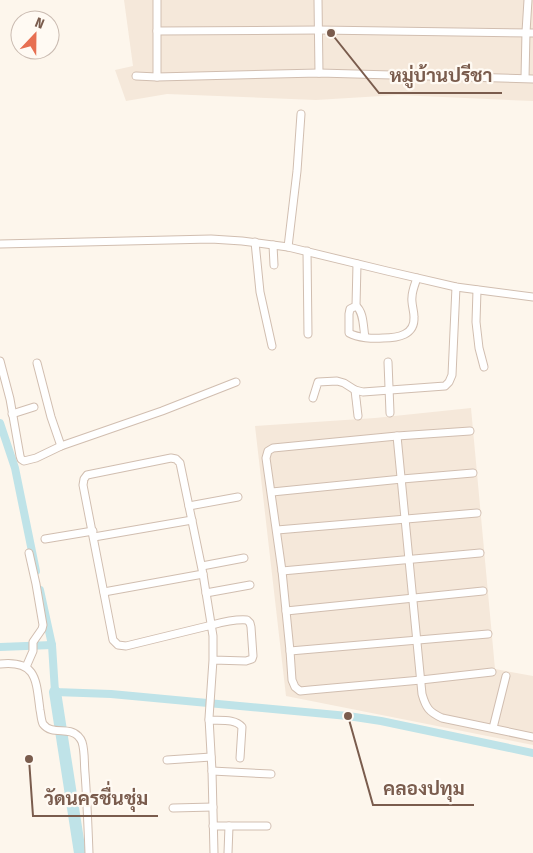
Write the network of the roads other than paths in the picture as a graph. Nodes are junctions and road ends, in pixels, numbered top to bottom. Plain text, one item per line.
1 (156, 0) edge
2 (318, 0) edge
3 (528, 0) edge
4 (319, 30) junction
5 (157, 31) junction
6 (529, 32) edge
7 (319, 74) junction
8 (136, 76) dead end
9 (157, 77) junction
10 (525, 78) junction
11 (533, 78) edge
12 (301, 114) dead end
13 (255, 242) junction
14 (0, 244) edge
15 (273, 245) junction
16 (288, 247) junction
17 (307, 252) junction
18 (357, 264) junction
19 (274, 265) dead end
20 (417, 278) junction
21 (456, 287) junction
22 (477, 290) junction
23 (533, 297) edge
24 (356, 306) junction
25 (308, 334) dead end
26 (365, 337) junction
27 (272, 346) dead end
28 (0, 361) edge
29 (388, 362) dead end
30 (37, 364) dead end
31 (484, 367) dead end
32 (236, 382) dead end
33 (355, 390) junction
34 (390, 391) junction
35 (313, 398) dead end
36 (34, 407) dead end
37 (390, 413) dead end
38 (12, 414) junction
39 (358, 416) dead end
40 (470, 431) dead end
41 (398, 436) junction
42 (61, 446) junction
43 (473, 473) dead end
44 (402, 479) junction
45 (272, 492) junction
46 (238, 497) dead end
47 (189, 506) junction
48 (477, 513) dead end
49 (405, 519) junction
50 (192, 520) junction
51 (277, 530) junction
52 (93, 534) junction
53 (45, 539) dead end
54 (29, 553) dead end
55 (480, 553) dead end
56 (244, 558) dead end
57 (409, 559) junction
58 (202, 570) junction
59 (282, 571) junction
60 (250, 585) dead end
61 (104, 592) junction
62 (483, 592) dead end
63 (206, 593) junction
64 (413, 598) junction
65 (286, 611) junction
66 (212, 625) junction
67 (488, 634) dead end
68 (417, 640) junction
69 (290, 651) junction
70 (213, 660) junction
71 (0, 664) edge
72 (26, 668) junction
73 (492, 672) dead end
74 (506, 676) dead end
75 (421, 680) junction
76 (209, 719) junction
77 (493, 728) junction
78 (533, 735) edge
79 (211, 757) junction
80 (240, 758) dead end
81 (167, 760) dead end
82 (212, 771) junction
83 (271, 774) dead end
84 (213, 807) junction
85 (173, 808) dead end
86 (214, 826) junction
87 (229, 826) junction
88 (267, 826) dead end
89 (89, 853) edge
90 (214, 853) edge
91 (228, 853) edge

1 - 5 street
2 - 4 street
3 - 6 street
4 - 5 street
4 - 6 street
4 - 7 street
5 - 9 street
6 - 10 street
7 - 9 street
7 - 10 street
8 - 9 street
10 - 11 street
12 - 16 street
13 - 14 street
13 - 15 street
13 - 27 street
15 - 16 street
15 - 19 street
16 - 17 street
17 - 18 street
17 - 25 street
18 - 20 street
18 - 24 street
20 - 21 street
20 - 26 street
21 - 22 street
21 - 34 street
22 - 23 street
22 - 31 street
24 - 26 street
24 - 26 street
28 - 38 street
29 - 34 street
30 - 42 street
32 - 42 street
33 - 34 street
33 - 35 street
33 - 39 street
34 - 37 street
36 - 38 street
38 - 42 street
40 - 41 street
41 - 44 street
41 - 45 street
43 - 44 street
44 - 45 street
44 - 49 street
45 - 51 street
46 - 47 street
47 - 50 street
47 - 52 street
48 - 49 street
49 - 51 street
49 - 57 street
50 - 52 street
50 - 58 street
51 - 59 street
52 - 53 street
52 - 61 street
54 - 72 street
55 - 57 street
56 - 58 street
57 - 59 street
57 - 64 street
58 - 61 street
58 - 63 street
59 - 65 street
60 - 63 street
61 - 66 street
62 - 64 street
63 - 66 street
64 - 65 street
64 - 68 street
65 - 69 street
66 - 70 street
66 - 70 street
67 - 68 street
68 - 69 street
68 - 75 street
69 - 75 street
70 - 76 street
71 - 72 street
72 - 89 street
73 - 75 street
74 - 77 street
75 - 77 street
76 - 79 street
76 - 80 street
77 - 78 street
79 - 81 street
79 - 82 street
82 - 83 street
82 - 84 street
84 - 85 street
84 - 86 street
86 - 87 street
86 - 90 street
87 - 88 street
87 - 91 street

